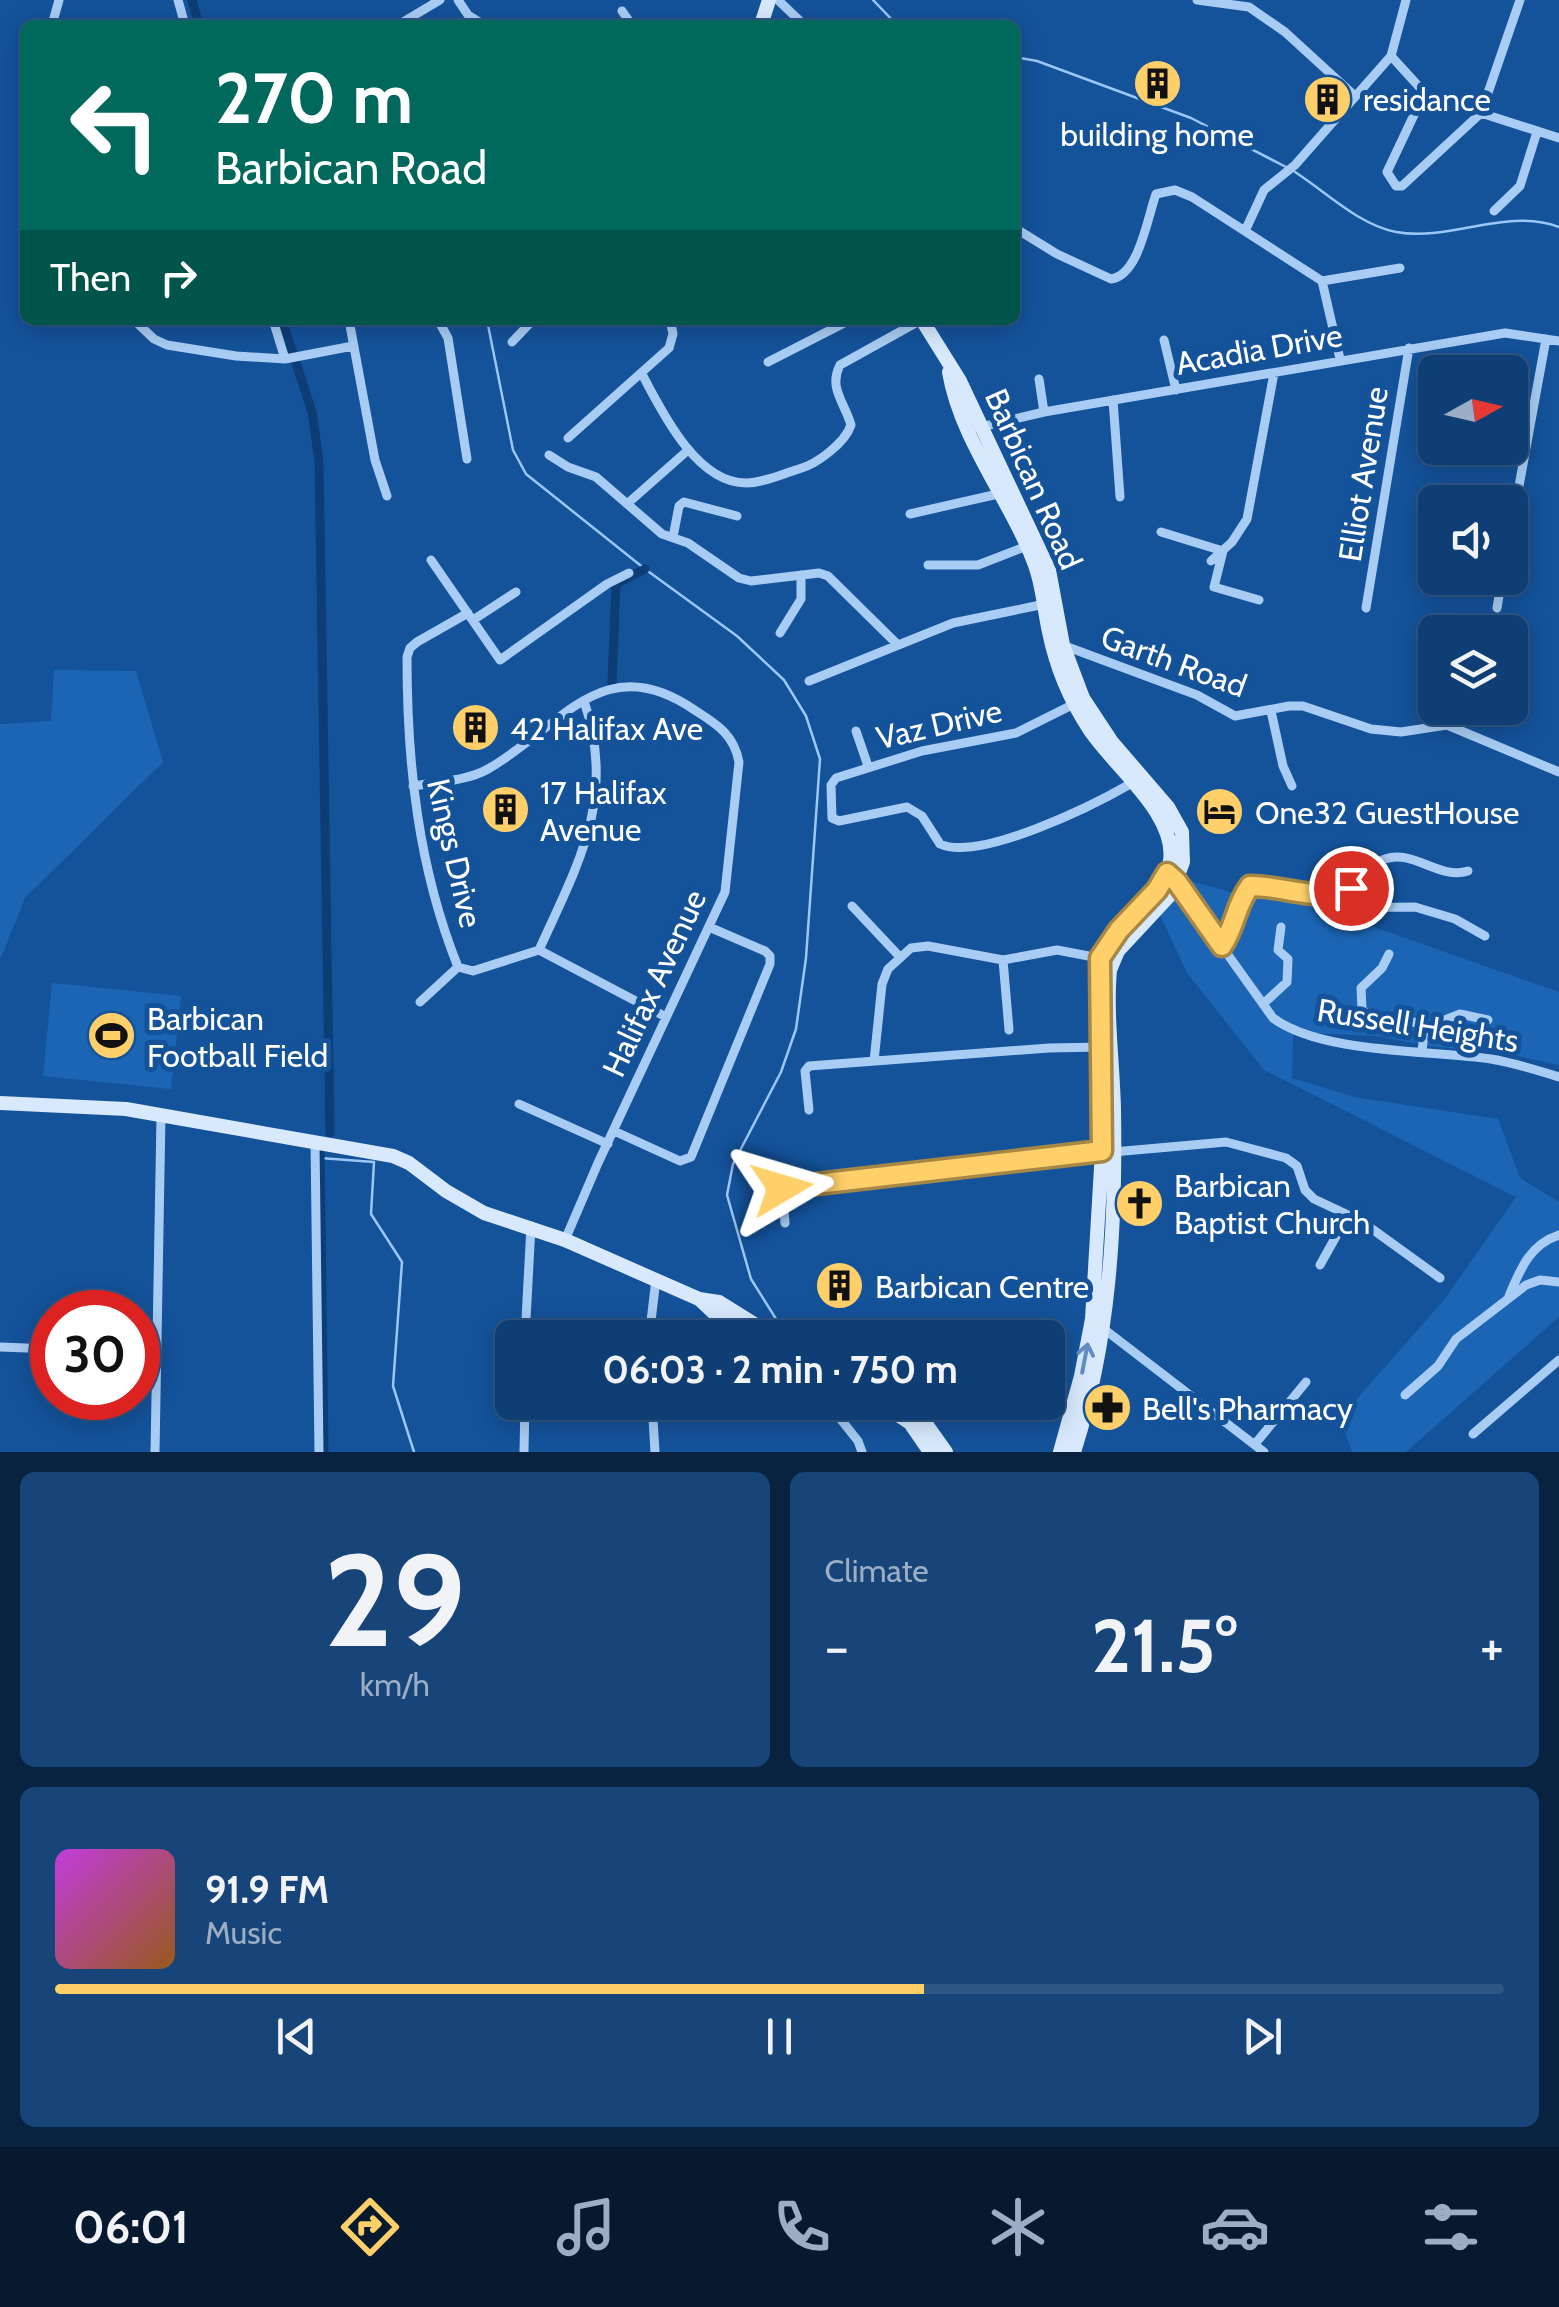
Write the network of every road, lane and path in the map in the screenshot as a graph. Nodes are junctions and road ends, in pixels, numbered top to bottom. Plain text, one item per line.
1 (440, 0) edge
2 (458, 0) edge
3 (778, 0) edge
4 (1197, 0) edge
5 (1406, 0) edge
6 (1520, 0) edge
7 (622, 11) dead end
8 (406, 20) edge
9 (476, 20) edge
10 (628, 20) edge
11 (799, 20) edge
12 (1391, 56) junction
13 (1355, 96) junction
14 (1481, 112) junction
15 (1536, 132) junction
16 (1559, 138) edge
17 (1494, 211) dead end
18 (1020, 231) edge
19 (1245, 231) junction
20 (1400, 268) dead end
21 (1322, 282) junction
22 (139, 325) edge
23 (274, 325) edge
24 (350, 325) edge
25 (441, 325) edge
26 (528, 325) edge
27 (670, 325) edge
28 (840, 325) edge
29 (913, 325) edge
30 (925, 325) edge
31 (1546, 338) junction
32 (1164, 340) dead end
33 (1559, 341) edge
34 (512, 342) dead end
35 (354, 346) junction
36 (1408, 348) junction
37 (1340, 359) junction
38 (285, 360) junction
39 (768, 362) dead end
40 (1274, 373) junction
41 (642, 374) junction
42 (1039, 379) dead end
43 (1176, 390) junction
44 (1113, 400) junction
45 (1044, 412) junction
46 (975, 429) junction
47 (568, 438) dead end
48 (687, 450) junction
49 (549, 455) dead end
50 (467, 459) dead end
51 (1519, 485) edge
52 (998, 494) junction
53 (388, 496) dead end
54 (1120, 496) dead end
55 (627, 504) junction
56 (910, 514) dead end
57 (737, 516) dead end
58 (1160, 532) dead end
59 (673, 537) junction
60 (1027, 546) junction
61 (1222, 551) junction
62 (430, 560) dead end
63 (1211, 561) dead end
64 (928, 565) dead end
65 (629, 573) dead end
66 (801, 575) junction
67 (516, 592) dead end
68 (1499, 595) edge
69 (1259, 600) dead end
70 (1044, 604) junction
71 (1366, 608) dead end
72 (1497, 608) dead end
73 (471, 617) junction
74 (780, 634) dead end
75 (897, 644) junction
76 (1063, 645) junction
77 (808, 680) dead end
78 (584, 701) junction
79 (1074, 704) junction
80 (1271, 711) junction
81 (856, 731) dead end
82 (868, 766) junction
83 (1559, 772) edge
84 (1132, 783) junction
85 (413, 786) junction
86 (1292, 786) dead end
87 (1468, 871) dead end
88 (1172, 877) junction
89 (1299, 892) junction
90 (852, 906) dead end
91 (709, 927) junction
92 (1280, 927) dead end
93 (1485, 936) dead end
94 (1222, 946) junction
95 (539, 950) junction
96 (1390, 954) dead end
97 (899, 956) junction
98 (1100, 958) junction
99 (1003, 960) junction
100 (458, 967) junction
101 (420, 1002) dead end
102 (1263, 1004) junction
103 (666, 1016) junction
104 (1488, 1020) dead end
105 (1424, 1025) junction
106 (1009, 1030) dead end
107 (1101, 1048) junction
108 (1422, 1051) junction
109 (874, 1061) junction
110 (1559, 1077) edge
111 (0, 1102) edge
112 (518, 1104) dead end
113 (809, 1110) dead end
114 (161, 1116) junction
115 (614, 1131) junction
116 (316, 1142) junction
117 (608, 1144) junction
118 (1108, 1152) junction
119 (782, 1188) junction
120 (765, 1190) dead end
121 (1348, 1215) junction
122 (785, 1223) dead end
123 (531, 1226) junction
124 (1559, 1236) edge
125 (566, 1240) junction
126 (1320, 1266) dead end
127 (656, 1278) junction
128 (1440, 1278) dead end
129 (1559, 1282) edge
130 (157, 1290) edge
131 (1508, 1298) junction
132 (699, 1299) junction
133 (1092, 1319) junction
134 (526, 1320) edge
135 (651, 1320) edge
136 (725, 1320) edge
137 (748, 1320) edge
138 (1104, 1330) junction
139 (0, 1347) edge
140 (30, 1348) edge
141 (1559, 1360) edge
142 (1306, 1382) dead end
143 (1405, 1395) dead end
144 (155, 1420) edge
145 (525, 1420) edge
146 (653, 1420) edge
147 (841, 1420) edge
148 (905, 1420) edge
149 (923, 1420) edge
150 (1473, 1434) dead end
151 (1255, 1444) junction
152 (155, 1452) edge
153 (319, 1452) edge
154 (524, 1452) edge
155 (654, 1452) edge
156 (862, 1452) edge
157 (930, 1452) edge
158 (946, 1452) edge
159 (1060, 1452) edge
160 (1074, 1452) edge
161 (1264, 1452) edge

1 - 8 street
2 - 9 street
3 - 11 street
4 - 13 street
5 - 12 street
6 - 14 street
7 - 10 street
12 - 13 street
12 - 14 street
13 - 19 street
14 - 15 street
15 - 16 street
15 - 17 street
18 - 19 street
19 - 21 street
20 - 21 street
21 - 37 street
22 - 38 street
23 - 38 street
24 - 35 street
25 - 50 street
26 - 34 street
27 - 41 street
28 - 39 street
29 - 48 street
30 - 46 main road, Barbican Road
31 - 33 street, Acadia Drive
31 - 36 street, Acadia Drive
31 - 51 street
32 - 43 street
35 - 38 street
35 - 53 street
36 - 37 street, Acadia Drive
36 - 71 street, Elliot Avenue
37 - 40 street, Acadia Drive
40 - 43 street, Acadia Drive
40 - 61 street
41 - 47 street
41 - 48 street
42 - 45 street
43 - 44 street, Acadia Drive
44 - 45 street, Acadia Drive
44 - 54 street
45 - 46 street, Acadia Drive
46 - 52 main road, Barbican Road
46 - 76 main road, Barbican Road
48 - 55 street
49 - 55 street
52 - 56 street
52 - 60 main road, Barbican Road
55 - 59 street
57 - 59 street
58 - 61 street
59 - 66 street
60 - 64 street
60 - 70 main road, Barbican Road
61 - 63 street
61 - 69 street
62 - 73 street
65 - 73 street
66 - 74 street
66 - 75 street
67 - 73 street, Kings Drive
68 - 72 street
70 - 75 street
70 - 79 main road, Barbican Road
73 - 85 street, Kings Drive
75 - 77 street
76 - 80 street, Garth Road
76 - 88 main road, Barbican Road
78 - 85 street, Halifax Avenue
78 - 91 street, Halifax Avenue
78 - 95 street
79 - 82 street, Vaz Drive
79 - 84 main road, Barbican Road
80 - 83 street, Garth Road
80 - 86 street, Garth Road
81 - 82 street
82 - 84 street, Vaz Drive
84 - 88 main road, Barbican Road
85 - 100 street, Kings Drive
87 - 89 street
88 - 94 street, Russell Heights
88 - 98 main road
88 - 118 main road
89 - 93 street
89 - 94 street
90 - 97 street
91 - 103 street, Halifax Avenue
91 - 115 street
92 - 102 street
94 - 102 street, Russell Heights
95 - 100 street, Kings Drive
95 - 103 street
96 - 105 street
97 - 99 street
97 - 109 street
98 - 99 street
98 - 107 main road
99 - 106 street
100 - 101 street
102 - 108 street, Russell Heights
103 - 115 street, Halifax Avenue
104 - 105 street
105 - 108 street
107 - 109 street
107 - 118 main road
108 - 110 street, Russell Heights
109 - 113 street
111 - 114 main road
112 - 117 street
114 - 116 main road
114 - 130 street
115 - 117 street, Halifax Avenue
116 - 123 main road
116 - 153 street
117 - 125 street, Halifax Avenue
118 - 119 street
118 - 121 street
118 - 133 main road
118 - 138 main road
119 - 120 street
119 - 122 street
121 - 126 street
121 - 128 street
123 - 125 main road
123 - 134 street
124 - 131 street
125 - 127 main road
127 - 132 main road
127 - 135 street
129 - 131 street
131 - 143 street
132 - 136 main road
132 - 137 main road
133 - 138 street
159 -> 133 main road
138 - 151 street
138 - 160 main road
139 - 140 street
141 - 150 street
142 - 151 street
144 - 152 street
145 - 154 street
146 - 155 street
147 - 156 street
148 - 157 main road
149 - 158 main road
151 - 161 street

